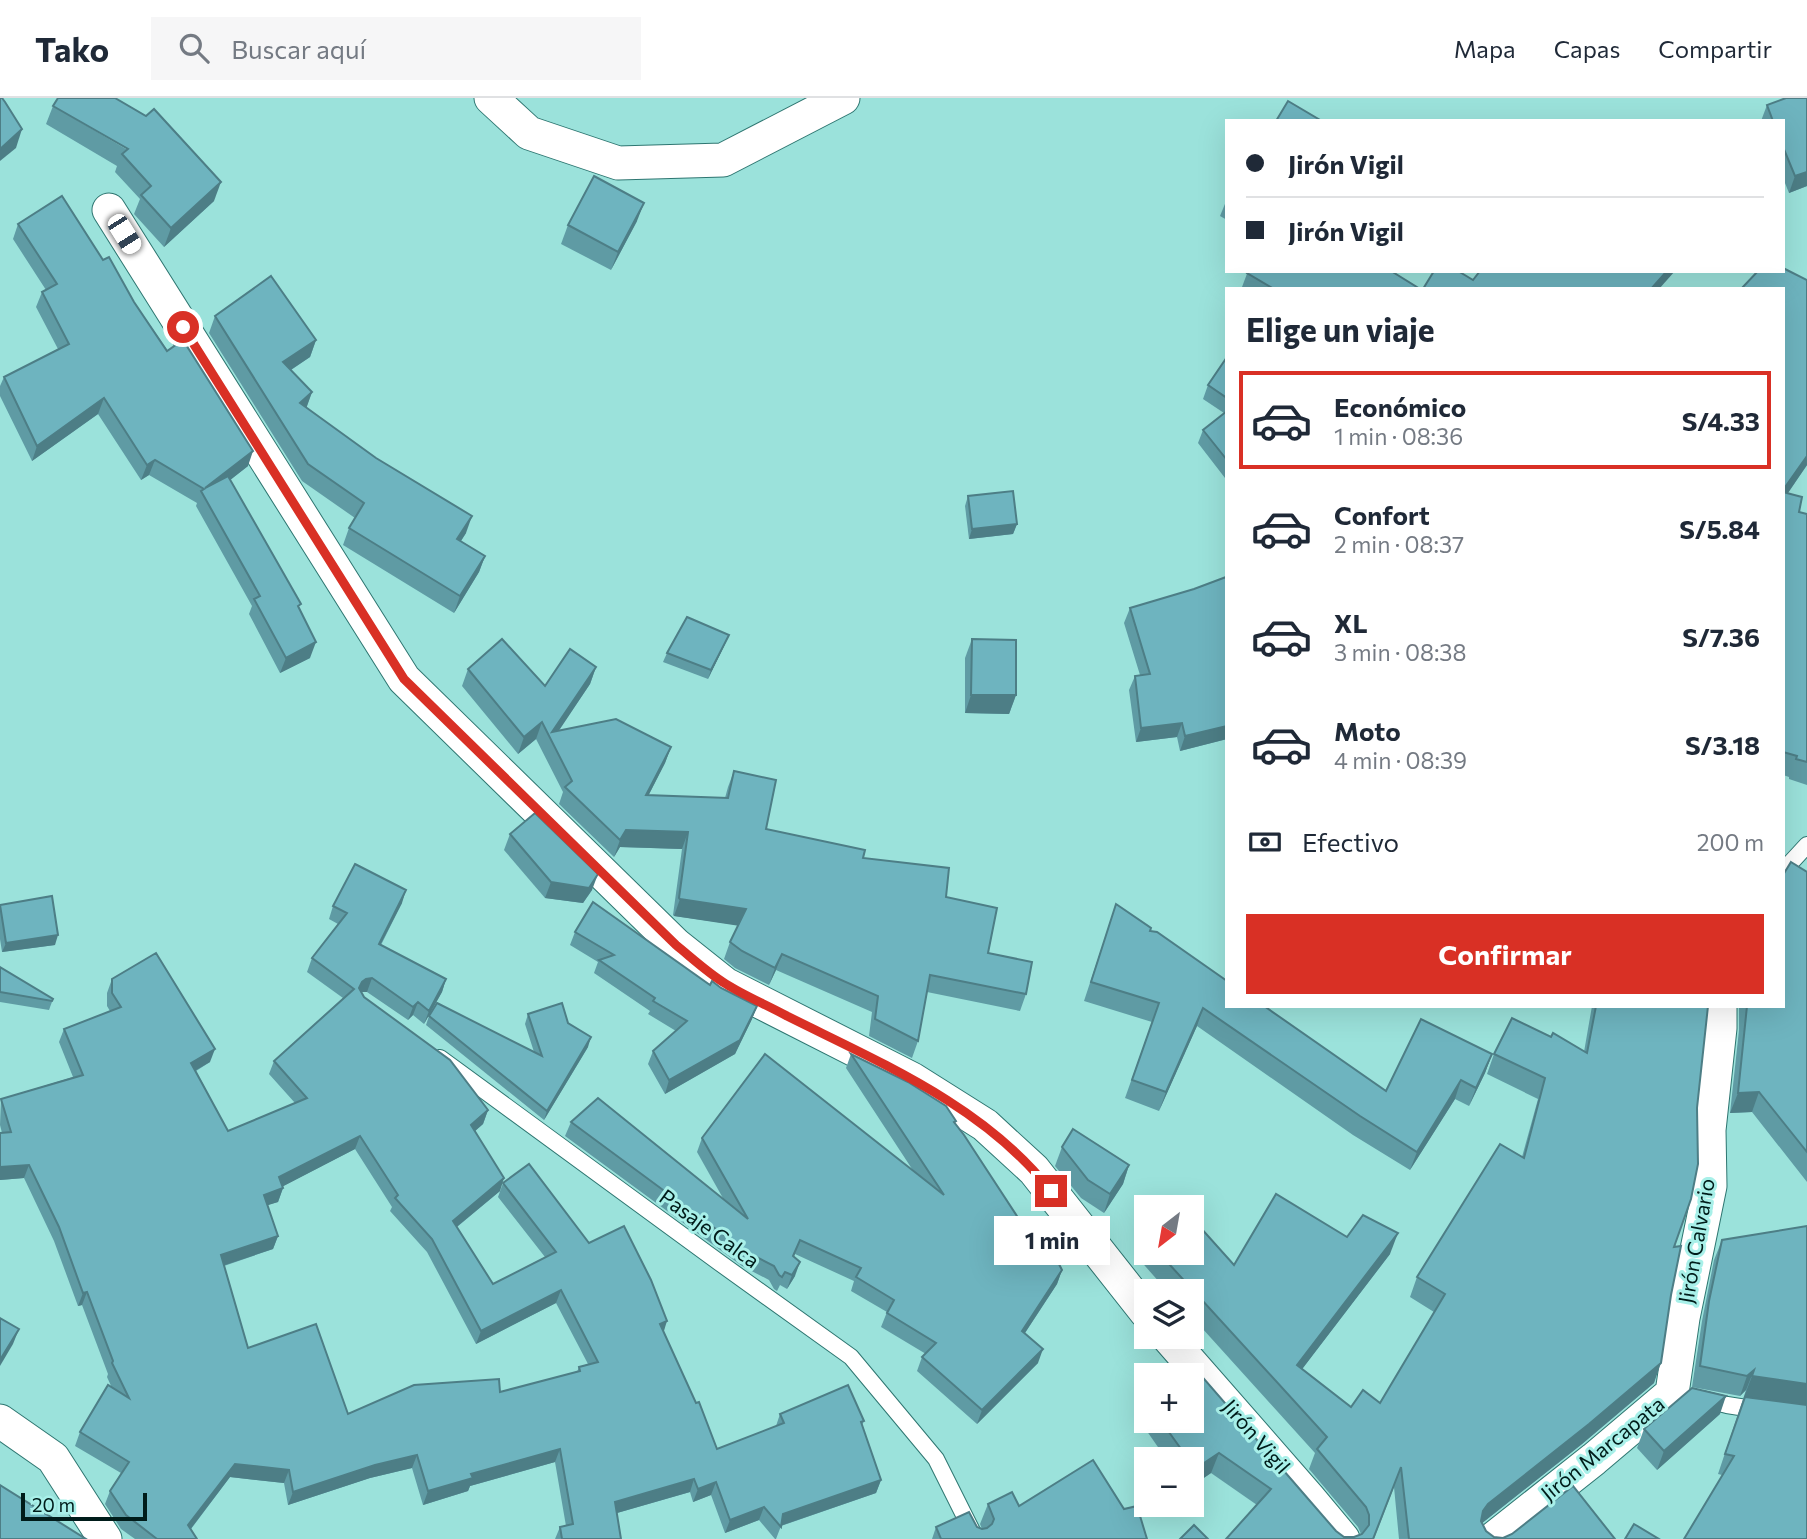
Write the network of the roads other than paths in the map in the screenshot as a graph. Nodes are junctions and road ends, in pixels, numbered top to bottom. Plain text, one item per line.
1 (491, 98) edge
2 (843, 98) edge
3 (109, 210) dead end
4 (1807, 845) edge
5 (1785, 869) edge
6 (1720, 1008) edge
7 (432, 1051) edge
8 (1134, 1297) edge
9 (1178, 1349) edge
10 (1672, 1392) junction
11 (1780, 1413) edge
12 (0, 1421) edge
13 (105, 1539) edge
14 (976, 1539) edge
15 (1343, 1539) edge
16 (1493, 1539) edge

1 - 2 street
3 - 8 street
4 - 5 lane
6 - 10 street, Jirón Calvario
7 - 14 lane, Pasaje Calca
9 - 15 street, Jirón Vigil
10 - 11 lane, Jirón Marcapata
10 - 16 street, Jirón Marcapata
12 - 13 street

